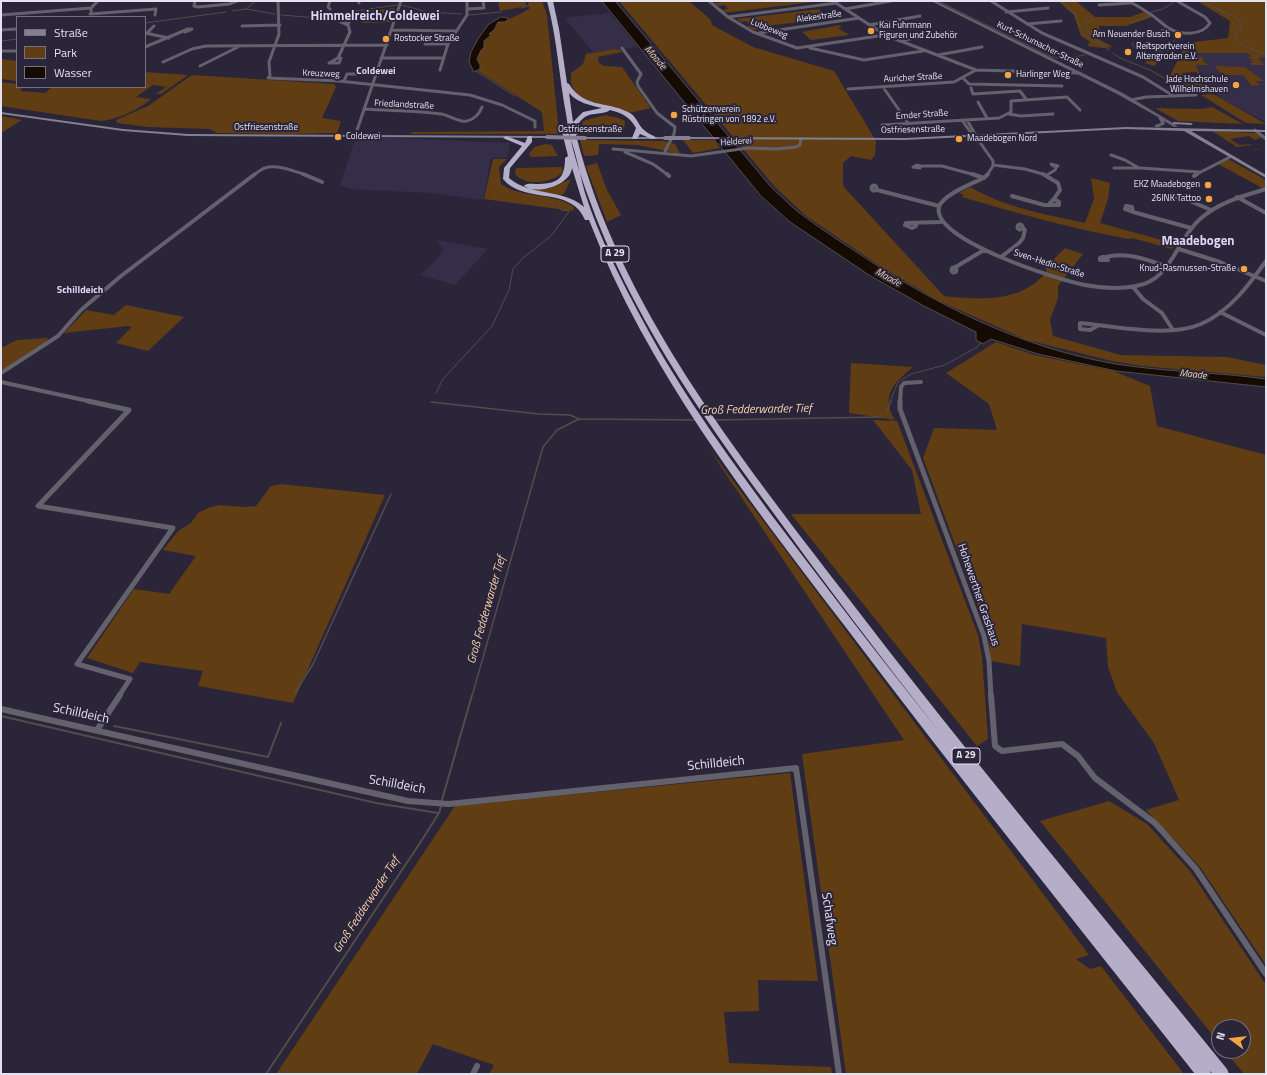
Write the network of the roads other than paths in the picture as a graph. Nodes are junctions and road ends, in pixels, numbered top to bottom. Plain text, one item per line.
1 (98, 1) edge
2 (195, 1) edge
3 (237, 1) edge
4 (278, 1) edge
5 (330, 1) edge
6 (401, 1) edge
7 (467, 1) edge
8 (483, 1) edge
9 (545, 1) edge
10 (550, 1) edge
11 (709, 1) edge
12 (833, 1) edge
13 (891, 1) edge
14 (933, 1) edge
15 (990, 1) edge
16 (1128, 1) edge
17 (1177, 1) edge
18 (837, 3) junction
19 (1132, 3) junction
20 (1099, 5) dead end
21 (91, 8) junction
22 (1048, 8) dead end
23 (330, 9) dead end
24 (468, 9) junction
25 (845, 9) junction
26 (125, 11) junction
27 (1006, 12) junction
28 (1, 15) edge
29 (155, 15) dead end
30 (90, 16) edge
31 (123, 16) edge
32 (920, 16) dead end
33 (728, 17) junction
34 (859, 18) junction
35 (1061, 21) dead end
36 (869, 24) junction
37 (1026, 24) junction
38 (280, 25) junction
39 (348, 25) dead end
40 (154, 26) dead end
41 (242, 26) dead end
42 (16, 28) edge
43 (1171, 29) junction
44 (1, 30) edge
45 (392, 30) junction
46 (456, 31) junction
47 (951, 31) dead end
48 (185, 32) dead end
49 (146, 33) edge
50 (757, 33) junction
51 (885, 35) junction
52 (1120, 35) dead end
53 (169, 38) junction
54 (898, 41) junction
55 (387, 44) junction
56 (425, 44) dead end
57 (448, 44) junction
58 (275, 45) junction
59 (344, 45) junction
60 (241, 46) junction
61 (146, 47) edge
62 (808, 47) junction
63 (982, 47) dead end
64 (622, 48) dead end
65 (1, 50) edge
66 (16, 50) edge
67 (924, 51) junction
68 (938, 56) junction
69 (338, 58) dead end
70 (381, 58) junction
71 (444, 58) junction
72 (164, 62) dead end
73 (200, 66) dead end
74 (440, 70) dead end
75 (976, 70) junction
76 (1072, 70) junction
77 (1068, 73) junction
78 (376, 74) junction
79 (1080, 74) junction
80 (963, 78) junction
81 (344, 81) junction
82 (564, 83) junction
83 (373, 84) junction
84 (1062, 86) dead end
85 (883, 87) junction
86 (971, 88) dead end
87 (848, 89) dead end
88 (1172, 95) junction
89 (1196, 95) dead end
90 (1026, 99) junction
91 (1131, 100) junction
92 (978, 102) dead end
93 (1139, 104) junction
94 (482, 107) dead end
95 (364, 109) junction
96 (1080, 110) dead end
97 (622, 112) junction
98 (1, 113) edge
99 (1009, 114) junction
100 (1053, 114) dead end
101 (1160, 116) junction
102 (987, 118) junction
103 (962, 120) junction
104 (967, 120) junction
105 (908, 123) junction
106 (882, 125) dead end
107 (1157, 126) junction
108 (1179, 126) junction
109 (535, 127) dead end
110 (1126, 128) junction
111 (1196, 129) junction
112 (1266, 129) edge
113 (1255, 130) junction
114 (640, 134) junction
115 (355, 136) junction
116 (976, 136) junction
117 (1196, 136) junction
118 (506, 138) joint
119 (654, 138) joint
120 (801, 139) junction
121 (1266, 139) edge
122 (525, 142) junction
123 (576, 146) junction
124 (613, 149) dead end
125 (626, 150) junction
126 (570, 153) junction
127 (666, 153) junction
128 (1111, 155) dead end
129 (1228, 156) junction
130 (993, 165) junction
131 (920, 166) dead end
132 (1057, 166) dead end
133 (1114, 168) dead end
134 (1140, 168) junction
135 (1200, 172) junction
136 (507, 176) junction
137 (669, 176) dead end
138 (1047, 176) junction
139 (1194, 176) dead end
140 (1266, 177) edge
141 (984, 178) junction
142 (322, 182) dead end
143 (1266, 189) edge
144 (877, 190) dead end
145 (1012, 196) dead end
146 (1236, 197) junction
147 (1183, 198) dead end
148 (1054, 199) junction
149 (1051, 205) junction
150 (939, 206) junction
151 (1210, 210) junction
152 (1133, 212) dead end
153 (1266, 213) edge
154 (941, 222) junction
155 (916, 224) dead end
156 (595, 227) junction
157 (1023, 228) dead end
158 (1191, 228) junction
159 (1179, 249) junction
160 (984, 250) junction
161 (1001, 257) junction
162 (1106, 258) dead end
163 (1266, 261) edge
164 (1169, 267) junction
165 (954, 268) dead end
166 (1255, 276) junction
167 (1266, 281) edge
168 (1133, 286) junction
169 (1220, 312) junction
170 (1097, 326) dead end
171 (1172, 330) junction
172 (1266, 335) edge
173 (1, 373) edge
174 (1, 382) edge
175 (921, 382) dead end
176 (714, 432) junction
177 (1, 709) edge
178 (97, 730) junction
179 (796, 768) joint
180 (1266, 974) edge
181 (477, 1066) dead end
182 (473, 1074) edge
183 (839, 1074) edge
184 (1204, 1074) edge
185 (1222, 1074) edge

1 - 21 street
2 - 3 street
4 - 38 street
5 - 23 street
6 - 45 street
7 - 24 street
8 - 24 street
9 - 126 highway, A 29
10 - 82 highway, A 29
11 - 33 street, Lubbeweg
12 - 18 street
13 - 25 street
14 - 76 street, Kurt-Schumacher-Straße
15 - 27 street
16 - 19 street
17 - 43 street
18 - 25 street
18 - 33 street
19 - 20 street
19 - 43 street
21 - 28 street
21 - 30 street
22 - 27 street
24 - 46 street
25 - 34 street
26 - 29 street
26 - 30 street
26 - 31 street
27 - 37 street
32 - 36 street
33 - 50 street, Lubbeweg
34 - 36 street
34 - 50 street, Alekestraße
35 - 37 street
36 - 51 street
37 - 88 street
38 - 41 street
38 - 58 street
39 - 59 street
40 - 49 street
42 - 44 street
43 - 52 street
45 - 46 street
45 - 55 street
46 - 57 street
47 - 54 street
48 - 53 street
49 - 53 street
50 - 62 street, Lubbeweg
51 - 54 street
51 - 62 street
53 - 61 street
54 - 67 street
55 - 59 street
55 - 70 street
56 - 57 street
57 - 71 street
58 - 59 street
58 - 60 street
58 - 81 street, Kreuzweg
59 - 69 street
60 - 72 street
60 - 73 street
62 - 67 street
63 - 68 street
64 - 127 street
65 - 66 street
67 - 68 street
68 - 75 street
70 - 71 street
70 - 78 street
71 - 74 street
75 - 77 street
75 - 80 street, Auricher Straße
76 - 77 street
76 - 79 street, Kurt-Schumacher-Straße
77 - 79 street
78 - 81 street
78 - 83 street
79 - 91 street, Kurt-Schumacher-Straße
80 - 84 street
80 - 85 street, Auricher Straße
81 - 83 street, Kreuzweg
82 - 97 highway
82 - 123 highway, A 29
83 - 95 street
83 - 109 street
85 - 87 street, Auricher Straße
85 - 105 street
86 - 90 street
88 - 89 street
88 - 91 street
90 - 96 street
90 - 99 street
91 - 93 street, Kurt-Schumacher-Straße
92 - 102 street
93 - 101 street, Kurt-Schumacher-Straße
93 - 108 street, Kurt-Schumacher-Straße
94 - 95 street, Friedlandstraße
95 - 115 street
97 - 114 highway
97 - 123 highway
98 - 115 main road, Ostfriesenstraße
99 - 100 street, Emder Straße
99 - 102 street, Emder Straße
101 - 107 street
101 - 108 street, Kurt-Schumacher-Straße
102 - 104 street, Emder Straße
103 - 104 street, Emder Straße
103 - 105 street, Emder Straße
103 - 116 street, Emder Straße
104 - 116 street
105 - 106 street, Emder Straße
107 - 108 main road
107 - 110 main road
108 - 110 main road, Ostfriesenstraße
108 - 111 main road
108 - 112 main road
108 - 117 main road, Kurt-Schumacher-Straße
108 - 129 main road, Kurt-Schumacher-Straße
110 - 116 main road, Ostfriesenstraße
111 - 113 main road
111 - 117 main road
112 - 113 main road
113 - 121 street
114 - 119 highway
114 - 122 main road, Ostfriesenstraße, bridge
115 - 118 main road, Ostfriesenstraße
116 - 120 main road, Ostfriesenstraße
116 - 130 street
117 - 129 main road, Kurt-Schumacher-Straße
118 - 122 highway
119 - 120 main road, Ostfriesenstraße, bridge
120 - 127 street, Helderei
122 - 136 highway
123 - 176 highway, A 29
124 - 125 street, Helderei
125 - 127 street, Helderei
125 - 137 street, Helderei
126 - 136 highway
126 - 156 highway, A 29
128 - 134 street
129 - 135 street
129 - 140 main road, Kurt-Schumacher-Straße
130 - 138 street
130 - 141 street
131 - 141 street
132 - 138 street
133 - 134 street
134 - 135 street
135 - 139 street
136 - 156 highway
138 - 148 street
141 - 150 street
142 - 173 street
143 - 146 street, Sven-Hedin-Straße
144 - 150 street
145 - 149 street
146 - 151 street, Sven-Hedin-Straße
146 - 153 street
147 - 151 street
148 - 149 street
148 - 149 street
150 - 154 street
151 - 158 street, Sven-Hedin-Straße
152 - 158 street
154 - 155 street
154 - 160 street, Sven-Hedin-Straße
156 - 176 highway, A 29
157 - 161 street
158 - 159 street, Sven-Hedin-Straße
159 - 164 street, Sven-Hedin-Straße
159 - 166 street
160 - 161 street, Sven-Hedin-Straße
160 - 165 street
161 - 168 street, Sven-Hedin-Straße
162 - 164 street
163 - 166 street
164 - 168 street, Sven-Hedin-Straße
166 - 167 street
166 - 169 street
168 - 171 street
169 - 171 street
169 - 172 street
170 - 171 street
174 - 178 street
175 - 180 street, Hohewerther Grashaus
176 - 184 highway, A 29
176 - 185 highway, A 29
177 - 178 street, Schilldeich
178 - 179 street, Schilldeich
179 - 183 street, Schafweg
181 - 182 street

